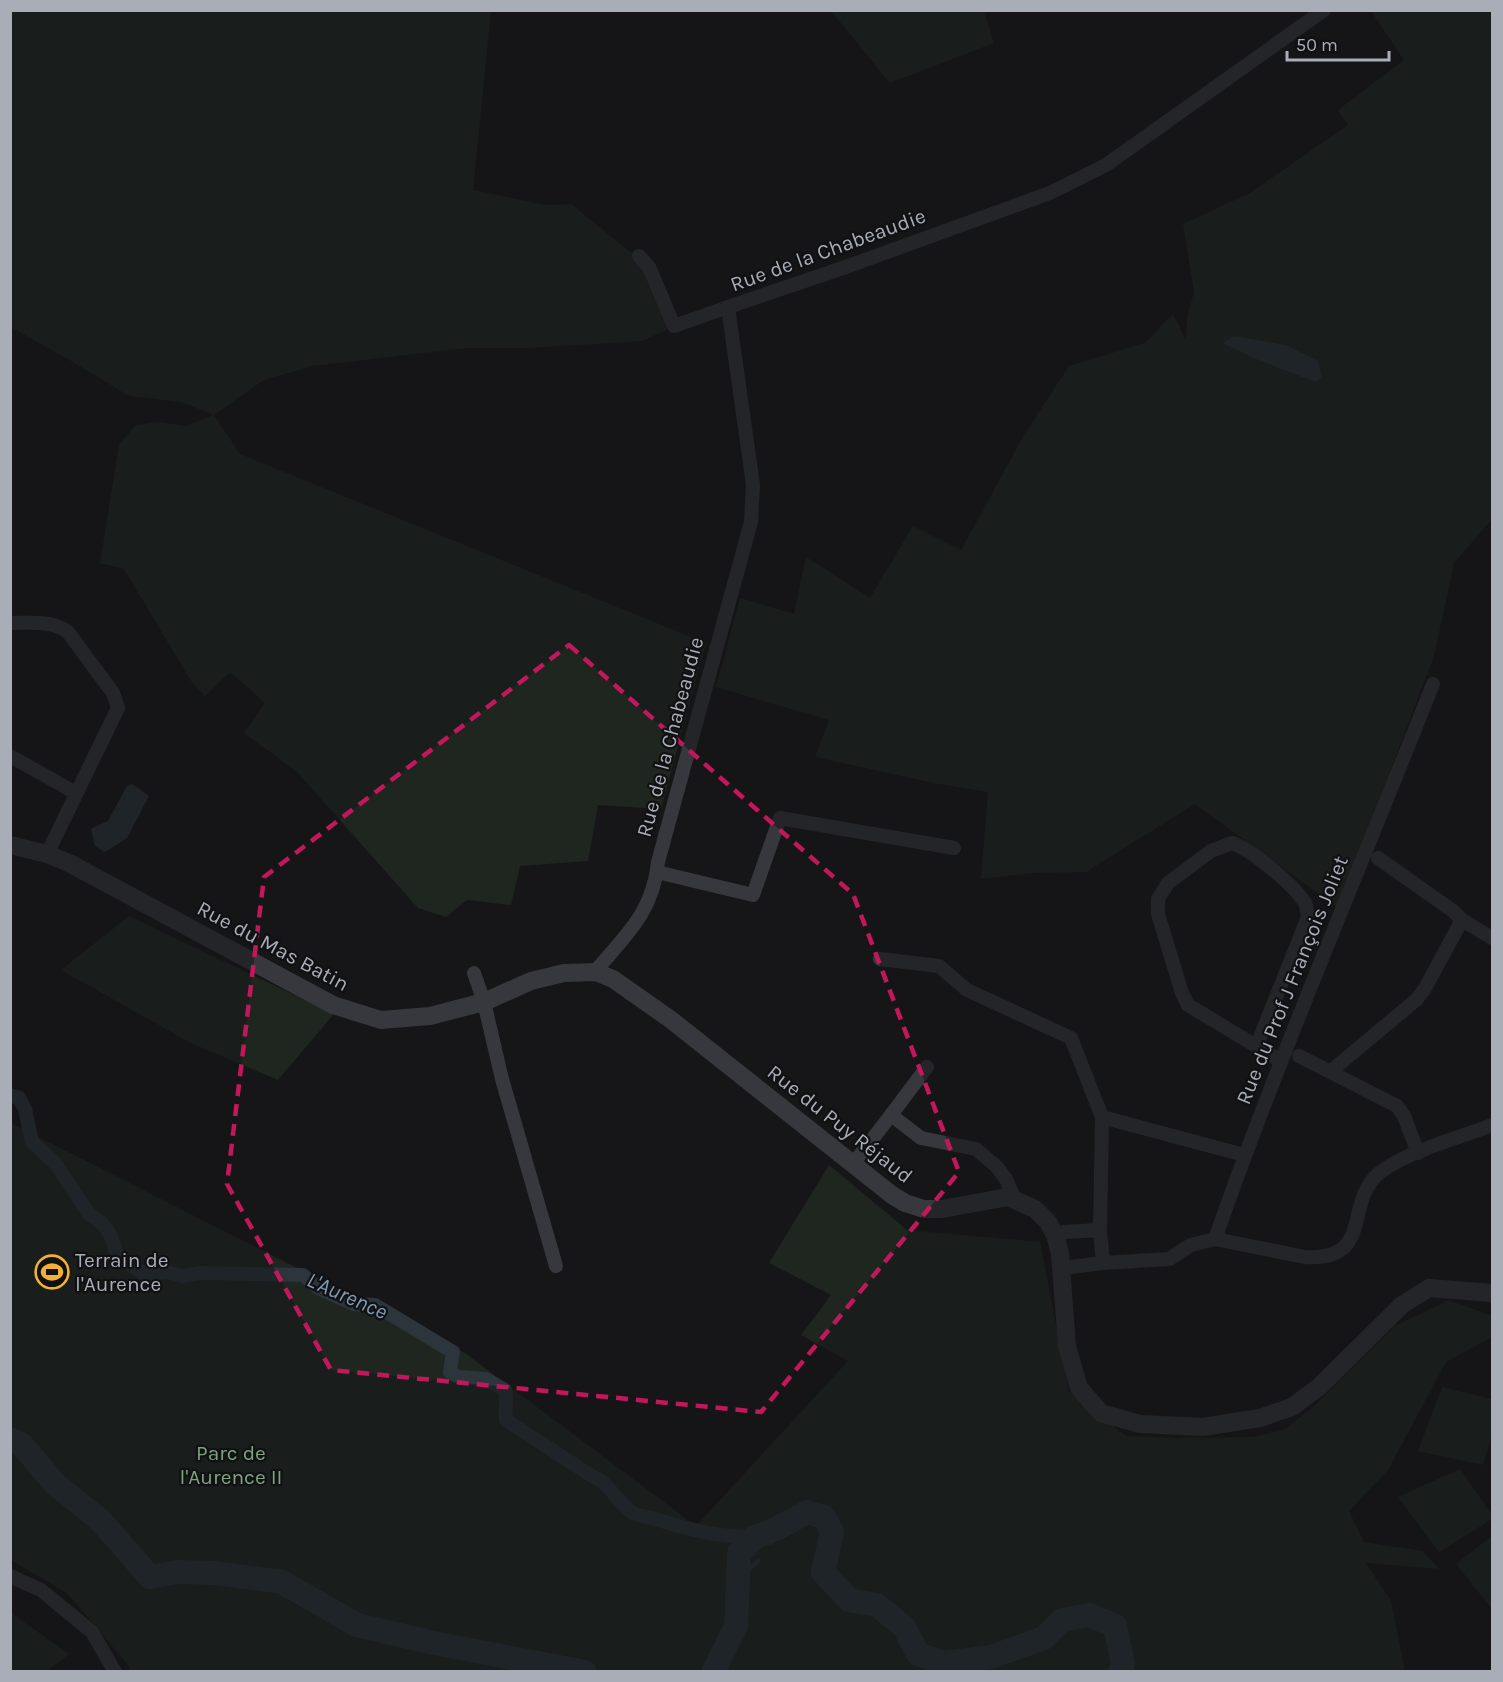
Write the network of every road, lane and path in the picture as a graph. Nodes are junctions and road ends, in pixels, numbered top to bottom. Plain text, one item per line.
1 (1324, 10) edge
2 (639, 256) dead end
3 (728, 307) junction
4 (10, 623) edge
5 (1433, 684) dead end
6 (10, 756) edge
7 (76, 793) junction
8 (10, 845) edge
9 (954, 848) dead end
10 (47, 855) junction
11 (1378, 858) dead end
12 (657, 872) junction
13 (1462, 920) junction
14 (1492, 938) edge
15 (880, 959) dead end
16 (596, 972) junction
17 (474, 974) dead end
18 (484, 1002) junction
19 (1257, 1045) junction
20 (1299, 1056) dead end
21 (1281, 1061) junction
22 (927, 1067) dead end
23 (1331, 1071) junction
24 (891, 1115) junction
25 (1102, 1117) junction
26 (1492, 1125) edge
27 (1418, 1153) junction
28 (1244, 1155) junction
29 (853, 1164) junction
30 (1015, 1200) junction
31 (1100, 1230) junction
32 (1055, 1235) junction
33 (1215, 1239) junction
34 (1102, 1263) junction
35 (556, 1266) dead end
36 (1062, 1268) junction
37 (1492, 1293) edge
38 (10, 1576) edge
39 (115, 1671) edge

1 - 3 street, Rue de la Chabeaudie
2 - 3 street
3 - 12 street, Rue de la Chabeaudie
4 - 7 street
5 - 21 street, Rue du Prof J François Joliet
6 - 7 street
7 - 10 street
8 - 10 street, Rue du Mas Batin
9 - 12 street
10 - 18 street, Rue du Mas Batin
11 - 13 street
12 - 16 street, Rue de la Chabeaudie
13 - 14 street
13 - 23 street
15 - 25 street
16 - 18 street, Rue du Mas Batin
16 - 29 street, Rue du Puy Réjaud
17 - 18 street
18 - 35 street
19 - 19 street
19 - 21 street
20 - 23 street
21 - 28 street, Rue du Prof J François Joliet
22 - 24 street
23 - 27 street
24 - 29 street
24 - 30 street
25 - 28 street
25 - 31 street
26 - 27 street
27 - 33 street
28 - 33 street, Rue du Prof J François Joliet
29 - 30 street, Rue du Puy Réjaud
30 - 32 street
31 - 32 street
31 - 34 street
32 - 36 street
33 - 34 street
34 - 36 street
36 - 37 street
38 - 39 street

